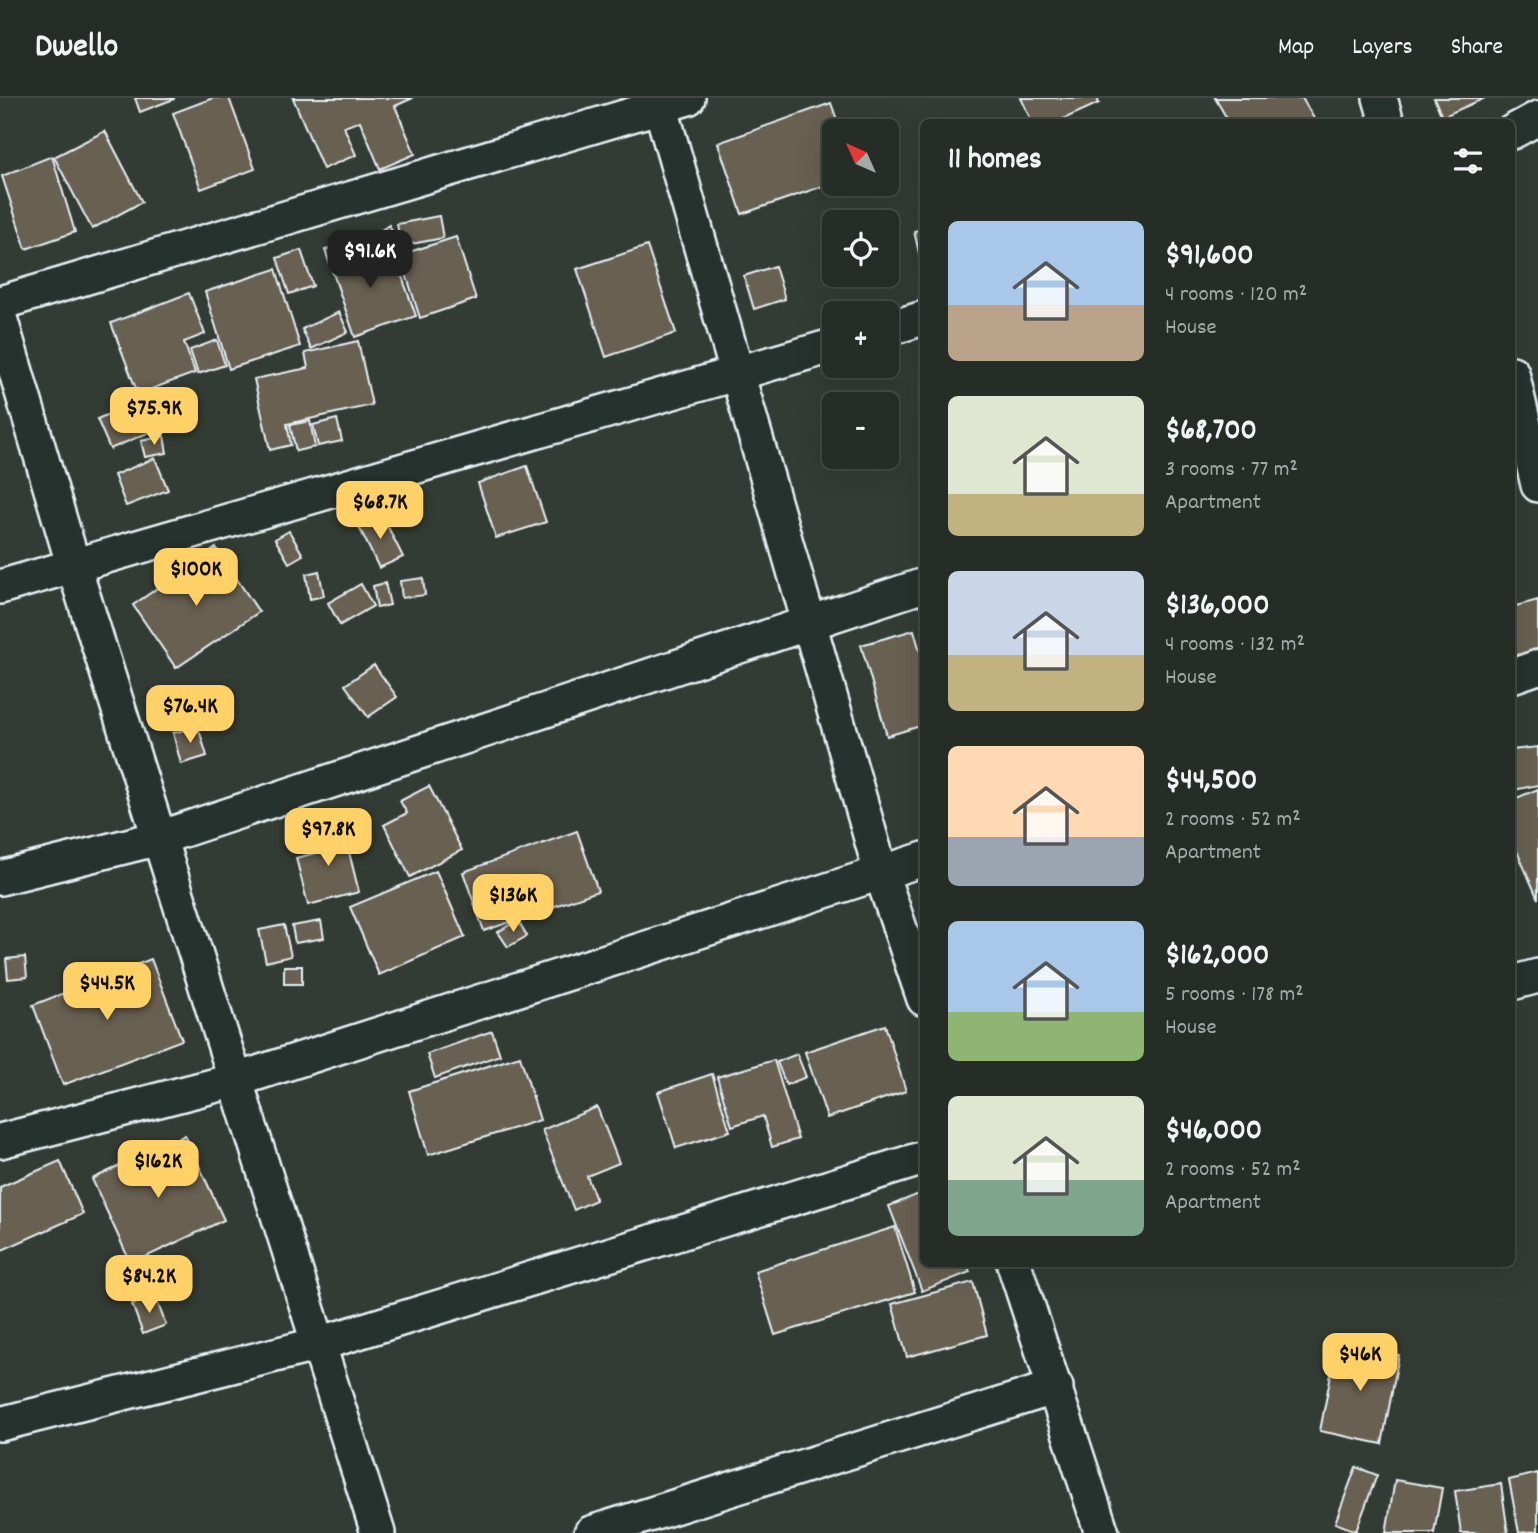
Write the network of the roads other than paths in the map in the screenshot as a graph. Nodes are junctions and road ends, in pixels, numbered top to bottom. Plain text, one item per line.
1 (1380, 98) edge
2 (669, 101) edge
3 (1538, 118) edge
4 (1386, 119) edge
5 (1515, 130) edge
6 (0, 303) edge
7 (0, 318) edge
8 (920, 319) edge
9 (899, 325) edge
10 (822, 349) edge
11 (737, 374) junction
12 (1520, 386) edge
13 (1538, 485) edge
14 (74, 567) junction
15 (920, 586) edge
16 (0, 587) edge
17 (808, 622) junction
18 (1538, 667) edge
19 (1515, 675) edge
20 (159, 838) junction
21 (920, 860) edge
22 (881, 873) junction
23 (0, 878) edge
24 (1538, 975) edge
25 (1515, 982) edge
26 (920, 987) edge
27 (236, 1080) junction
28 (0, 1142) edge
29 (920, 1159) edge
30 (1015, 1267) edge
31 (319, 1344) junction
32 (1056, 1387) junction
33 (0, 1424) edge
34 (378, 1533) edge
35 (591, 1533) edge
36 (1102, 1533) edge

1 - 4 street
2 - 6 street
2 - 11 street
3 - 5 street
7 - 14 street
8 - 9 street
10 - 11 street
11 - 14 street
11 - 17 street
12 - 13 street
14 - 16 street
14 - 20 street
15 - 17 street
17 - 20 street
17 - 22 street
18 - 19 street
20 - 23 street
20 - 27 street
21 - 22 street
22 - 26 street
22 - 27 street
24 - 25 street
27 - 28 street
27 - 31 street
29 - 31 street
30 - 32 street
31 - 33 street
31 - 34 street
32 - 35 street
32 - 36 street

